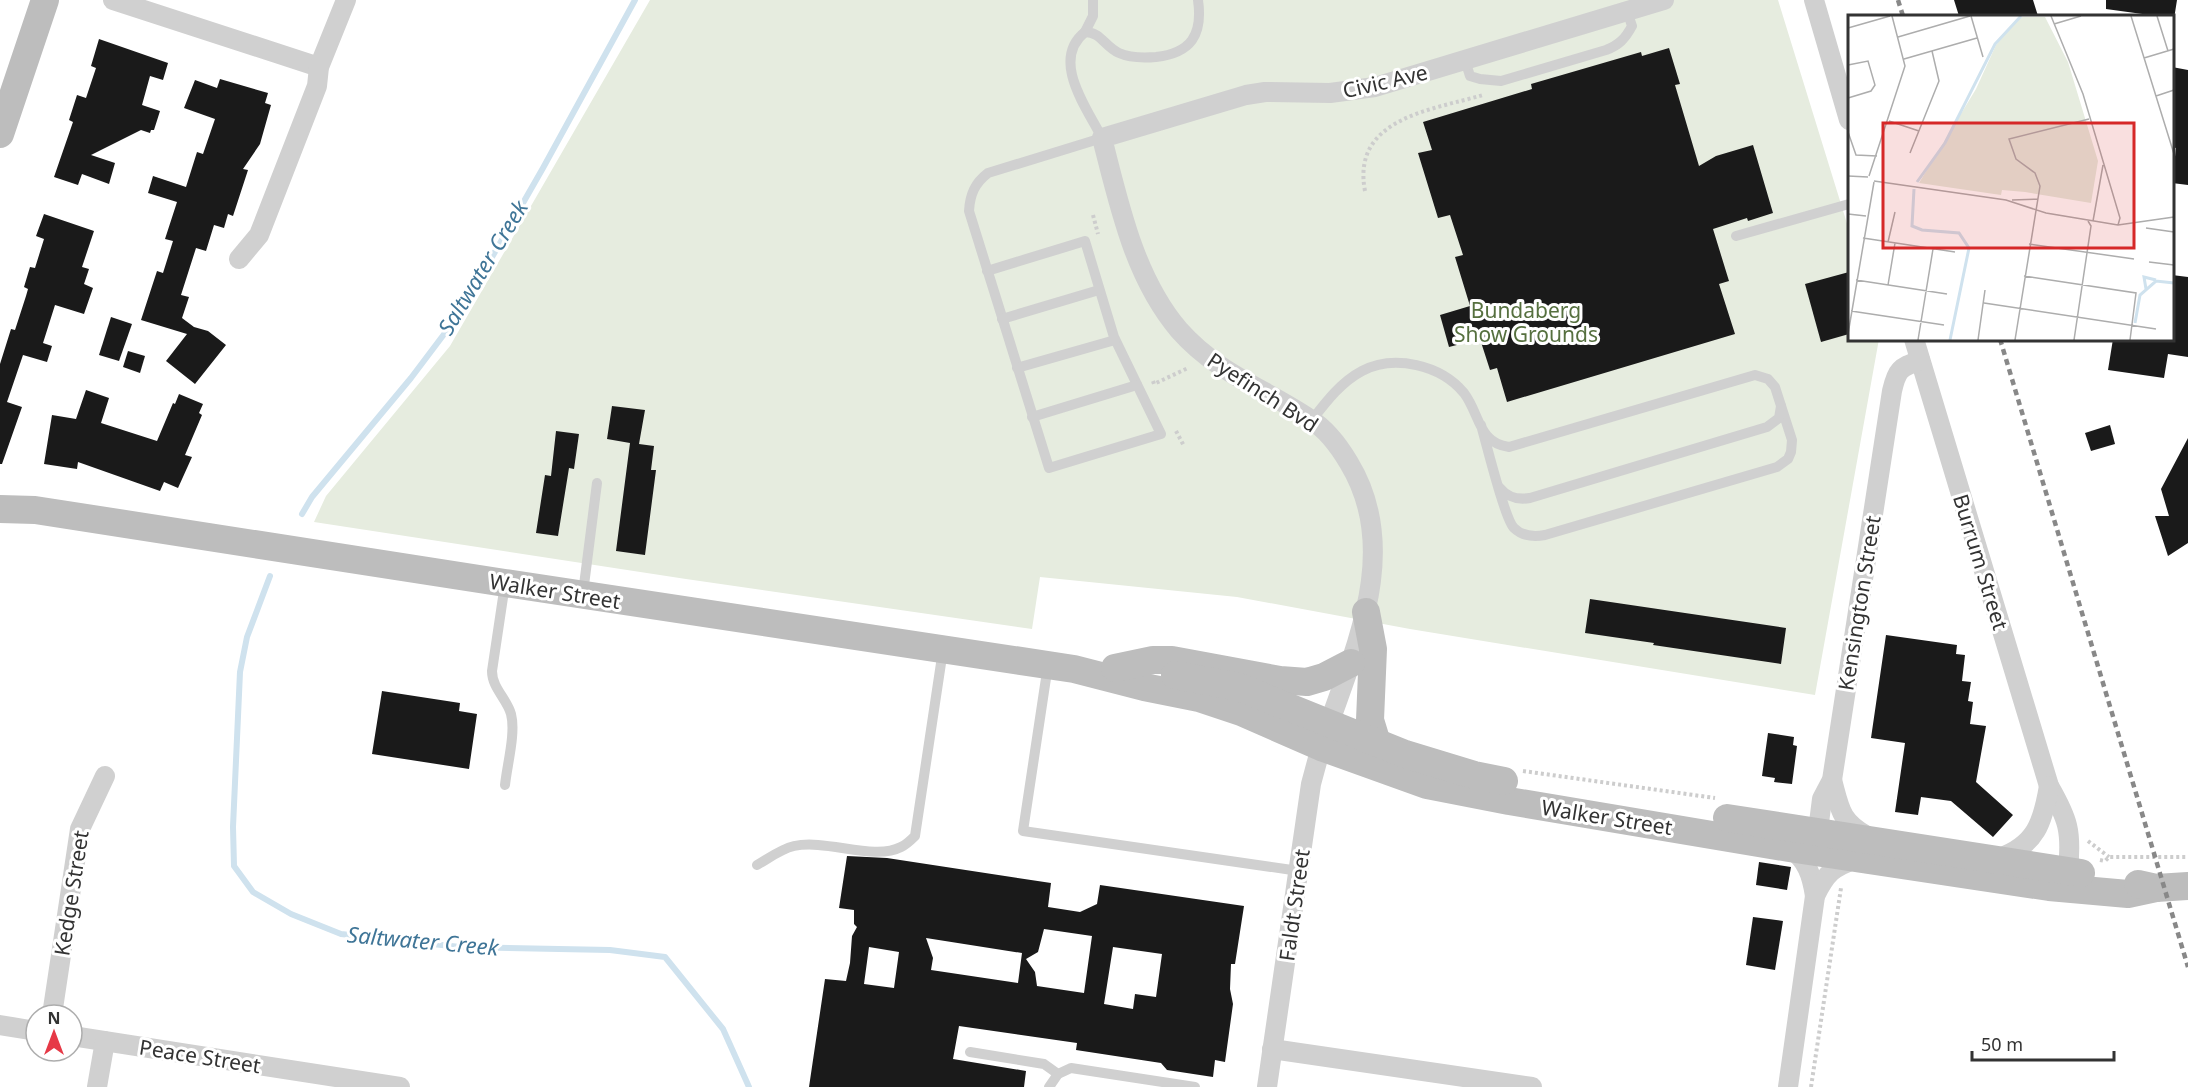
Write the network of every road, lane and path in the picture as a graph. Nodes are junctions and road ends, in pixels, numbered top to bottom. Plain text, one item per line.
1 (45, 0) edge
2 (113, 0) edge
3 (346, 0) edge
4 (1092, 0) edge
5 (1198, 0) edge
6 (1664, 0) edge
7 (1814, 0) edge
8 (1627, 11) junction
9 (1085, 32) junction
10 (1465, 60) junction
11 (319, 67) junction
12 (1490, 93) dead end
13 (1848, 117) edge
14 (0, 134) edge
15 (1102, 138) junction
16 (1365, 191) dead end
17 (1848, 204) edge
18 (1093, 215) dead end
19 (1736, 236) dead end
20 (1099, 237) dead end
21 (239, 259) dead end
22 (987, 271) junction
23 (1099, 290) junction
24 (1002, 319) junction
25 (1115, 340) junction
26 (1914, 340) edge
27 (1920, 360) junction
28 (1017, 368) junction
29 (1188, 368) dead end
30 (1149, 375) dead end
31 (1137, 385) junction
32 (1780, 403) junction
33 (1032, 417) junction
34 (1312, 420) junction
35 (1481, 425) junction
36 (1496, 480) junction
37 (597, 483) dead end
38 (0, 497) edge
39 (0, 509) edge
40 (35, 510) junction
41 (505, 584) junction
42 (583, 595) junction
43 (1366, 612) junction
44 (943, 650) junction
45 (1351, 663) junction
46 (1061, 667) junction
47 (1115, 668) junction
48 (1325, 736) junction
49 (1377, 743) junction
50 (1521, 770) dead end
51 (105, 776) dead end
52 (1832, 780) junction
53 (505, 785) dead end
54 (2049, 786) junction
55 (1725, 800) dead end
56 (1789, 848) junction
57 (1844, 853) junction
58 (2109, 857) dead end
59 (2188, 857) edge
60 (1999, 858) junction
61 (758, 865) dead end
62 (1299, 871) junction
63 (2058, 879) junction
64 (2188, 886) edge
65 (1815, 896) junction
66 (54, 1003) edge
67 (0, 1025) edge
68 (24, 1029) edge
69 (84, 1038) edge
70 (105, 1041) junction
71 (1272, 1049) junction
72 (970, 1052) dead end
73 (1058, 1074) junction
74 (98, 1087) edge
75 (400, 1087) edge
76 (1049, 1087) edge
77 (1195, 1087) edge
78 (1267, 1087) edge
79 (1532, 1087) edge
80 (1788, 1087) edge
81 (1811, 1087) edge

1 - 14 main road
2 - 11 street
3 - 11 street
4 - 9 lane
5 - 9 lane
6 - 8 street, Civic Ave
7 - 13 street
8 - 10 street, Civic Ave
8 - 10 lane
9 - 15 lane
10 - 15 street, Civic Ave
11 - 21 street
12 - 16 path
15 - 22 lane
15 - 34 street, Pyefinch Bvd
17 - 19 lane
18 - 20 path
22 - 23 lane
22 - 24 lane
23 - 24 lane
23 - 25 lane
24 - 28 lane
25 - 28 lane
25 - 31 lane
26 - 27 street, Burrum Street
27 - 52 street, Kensington Street
27 - 54 street, Burrum Street
28 - 33 lane
29 - 30 path
31 - 33 lane
31 - 33 lane
32 - 35 lane
32 - 36 lane
32 - 36 lane
34 - 35 lane
34 - 43 street, Pyefinch Bvd
35 - 36 lane
37 - 42 lane
38 - 40 main road, Walker Street
39 - 40 main road, Walker Street
40 - 41 main road, Walker Street
41 - 42 main road, Walker Street
41 - 53 lane
42 - 44 main road, Walker Street
43 - 45 street, Pyefinch Bvd
43 - 49 main road
44 - 46 main road, Walker Street
44 - 61 lane
45 - 47 main road
45 - 48 street, Pyefinch Bvd
46 - 47 main road, Walker Street
46 - 48 main road, Walker Street
46 - 62 lane
47 - 48 main road, Walker Street
48 - 49 main road, Walker Street
48 - 56 main road, Walker Street
48 - 62 street, Faldt Street
49 - 57 main road, Walker Street
50 - 55 path
51 - 66 street, Kedge Street
52 - 57 street
52 - 57 street, Kensington Street
54 - 60 street
54 - 63 street, Burrum Street
56 - 57 main road, Walker Street
56 - 65 street
57 - 60 main road, Walker Street
57 - 63 main road, Walker Street
57 - 65 street
57 - 81 path
58 - 59 path
60 - 63 main road, Walker Street
62 - 71 street, Faldt Street
63 - 64 main road, Walker Street
65 - 80 street
67 - 68 street
69 - 70 street, Peace Street
70 - 74 street
70 - 75 street, Peace Street
71 - 78 street, Faldt Street
71 - 79 street
72 - 73 lane
73 - 76 lane
73 - 77 lane

